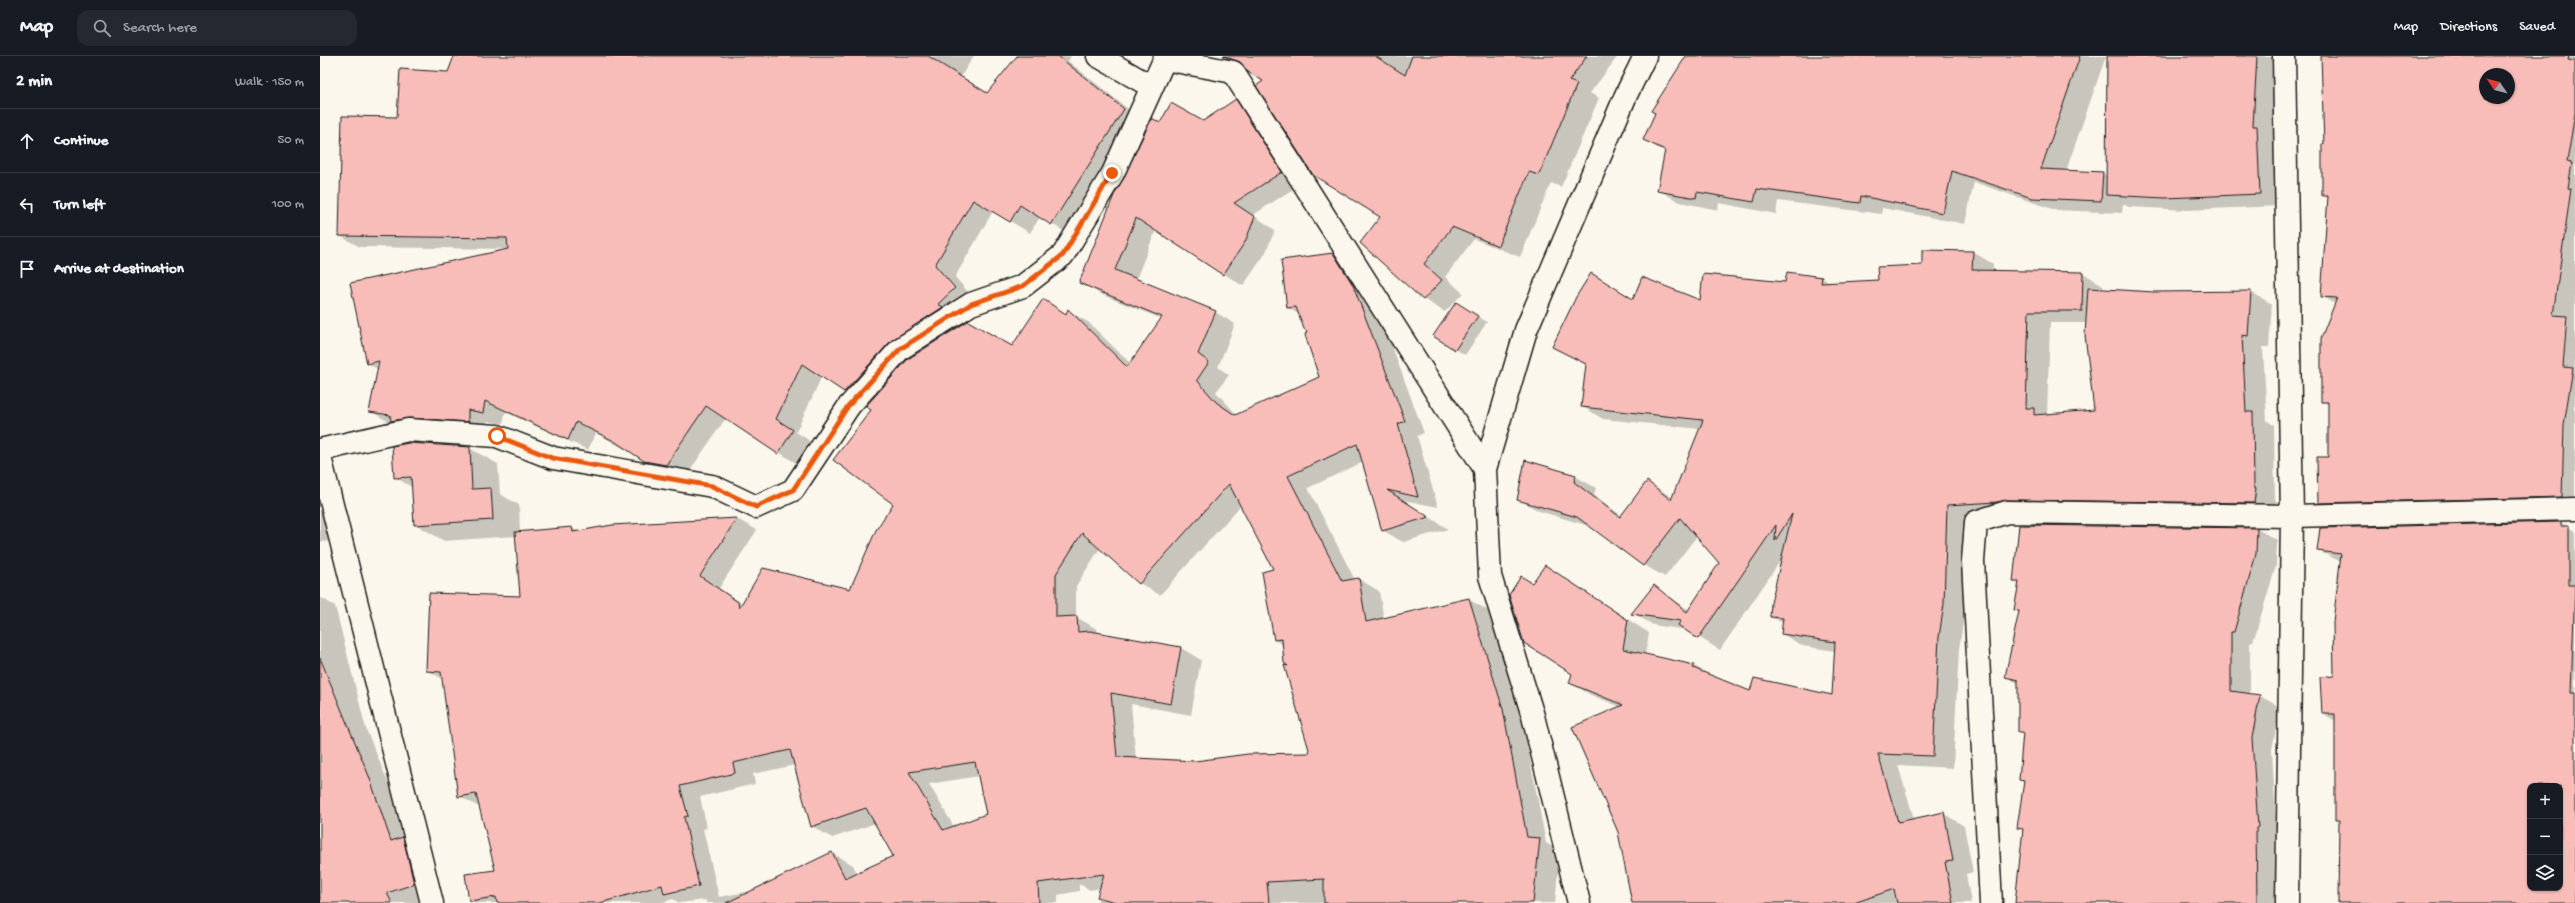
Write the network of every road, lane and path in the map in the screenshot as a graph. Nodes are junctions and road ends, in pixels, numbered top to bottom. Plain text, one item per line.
1 (1098, 56) edge
2 (1645, 56) edge
3 (2284, 56) edge
4 (1166, 58) edge
5 (1152, 87) junction
6 (320, 450) edge
7 (320, 457) edge
8 (1485, 469) junction
9 (2575, 509) edge
10 (2292, 516) junction
11 (432, 903) edge
12 (1578, 903) edge
13 (1991, 903) edge
14 (2287, 903) edge

1 - 5 street
2 - 8 street
3 - 10 street
4 - 5 street
4 - 8 street
5 - 6 street
7 - 11 street
8 - 12 street
9 - 10 street
10 - 13 street
10 - 14 street

